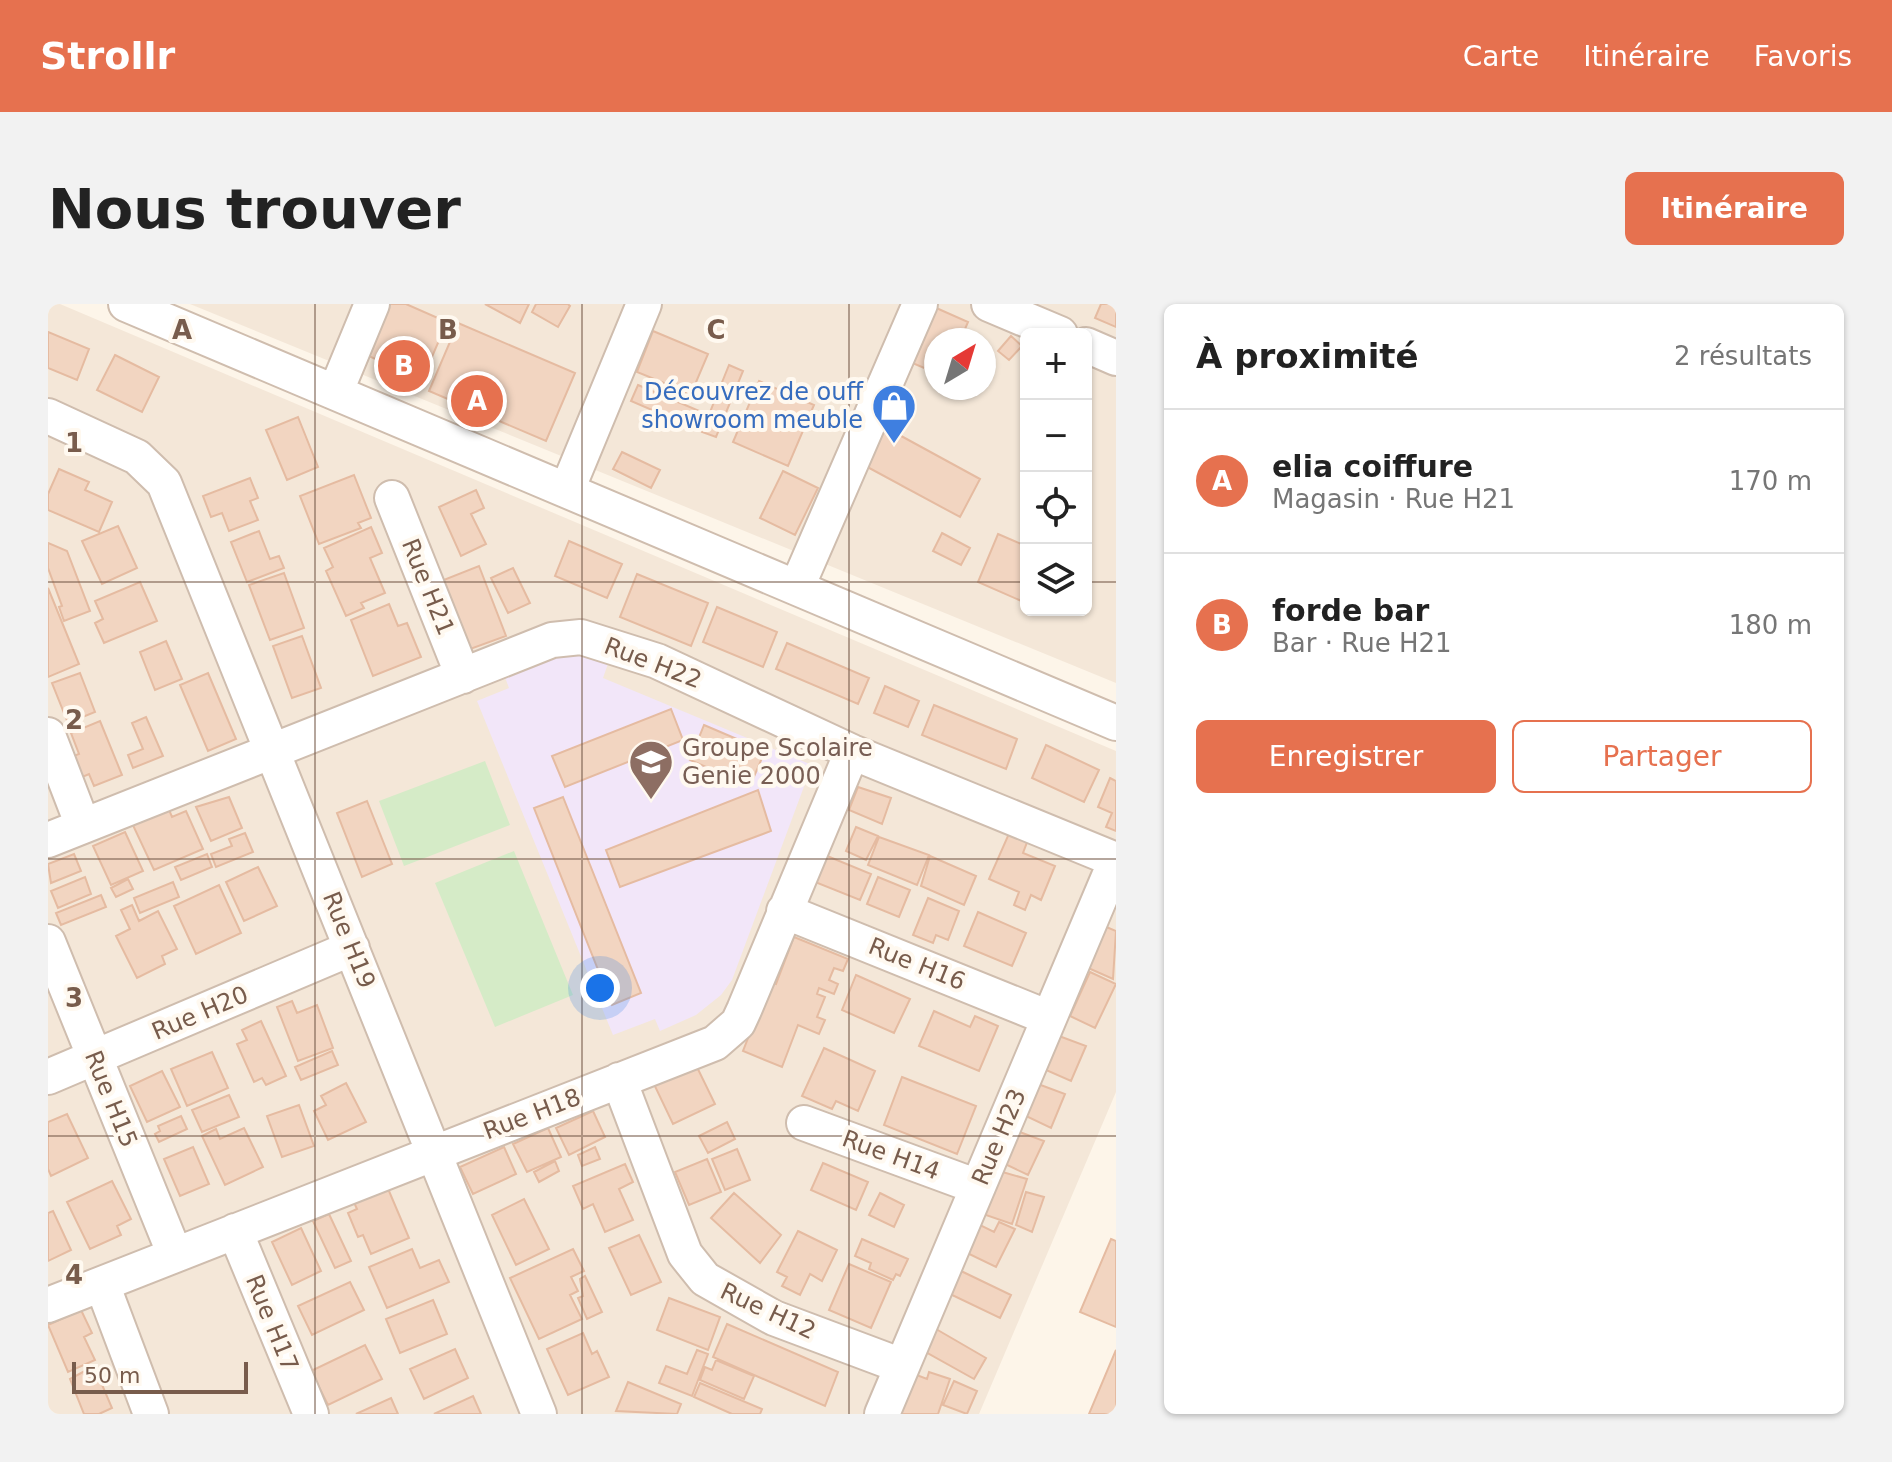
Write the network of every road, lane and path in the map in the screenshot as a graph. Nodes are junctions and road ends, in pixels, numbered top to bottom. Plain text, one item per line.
1 (126, 304) edge
2 (372, 304) edge
3 (644, 304) edge
4 (920, 304) edge
5 (989, 304) edge
6 (1046, 328) edge
7 (1092, 348) edge
8 (1116, 358) edge
9 (336, 391) junction
10 (48, 416) edge
11 (567, 490) junction
12 (392, 498) dead end
13 (797, 587) junction
14 (463, 676) junction
15 (1116, 723) edge
16 (48, 735) edge
17 (273, 751) junction
18 (852, 752) junction
19 (83, 826) junction
20 (48, 840) edge
21 (1116, 860) edge
22 (784, 911) junction
23 (48, 942) edge
24 (352, 948) junction
25 (1049, 1018) junction
26 (94, 1059) junction
27 (48, 1077) edge
28 (619, 1080) junction
29 (804, 1123) dead end
30 (435, 1152) junction
31 (978, 1187) junction
32 (235, 1231) junction
33 (175, 1255) junction
34 (102, 1284) junction
35 (48, 1305) edge
36 (902, 1366) junction
37 (151, 1414) edge
38 (311, 1414) edge
39 (539, 1414) edge
40 (882, 1414) edge

1 - 9 street
2 - 9 street
3 - 11 street
4 - 13 street
5 - 6 street
7 - 8 street
9 - 11 street
10 - 17 street, Rue H19
11 - 13 street
12 - 14 street, Rue H21
13 - 15 street
14 - 17 street, Rue H22
14 - 18 street, Rue H22
16 - 19 street
17 - 19 street, Rue H22
17 - 24 street, Rue H19
18 - 21 street, Rue H22
18 - 22 street, Rue H18
19 - 20 street, Rue H22
21 - 25 street, Rue H23
22 - 25 street, Rue H16
22 - 28 street, Rue H18
23 - 26 street, Rue H15
24 - 26 street, Rue H20
24 - 30 street, Rue H19
25 - 31 street, Rue H23
26 - 27 street, Rue H20
26 - 33 street, Rue H15
28 - 30 street, Rue H18
28 - 36 street, Rue H12
29 - 31 street, Rue H14
30 - 32 street, Rue H18
30 - 39 street, Rue H19
31 - 36 street, Rue H23
32 - 33 street, Rue H18
32 - 38 street, Rue H17
33 - 34 street, Rue H18
34 - 35 street, Rue H18
34 - 37 street
36 - 40 street, Rue H23

